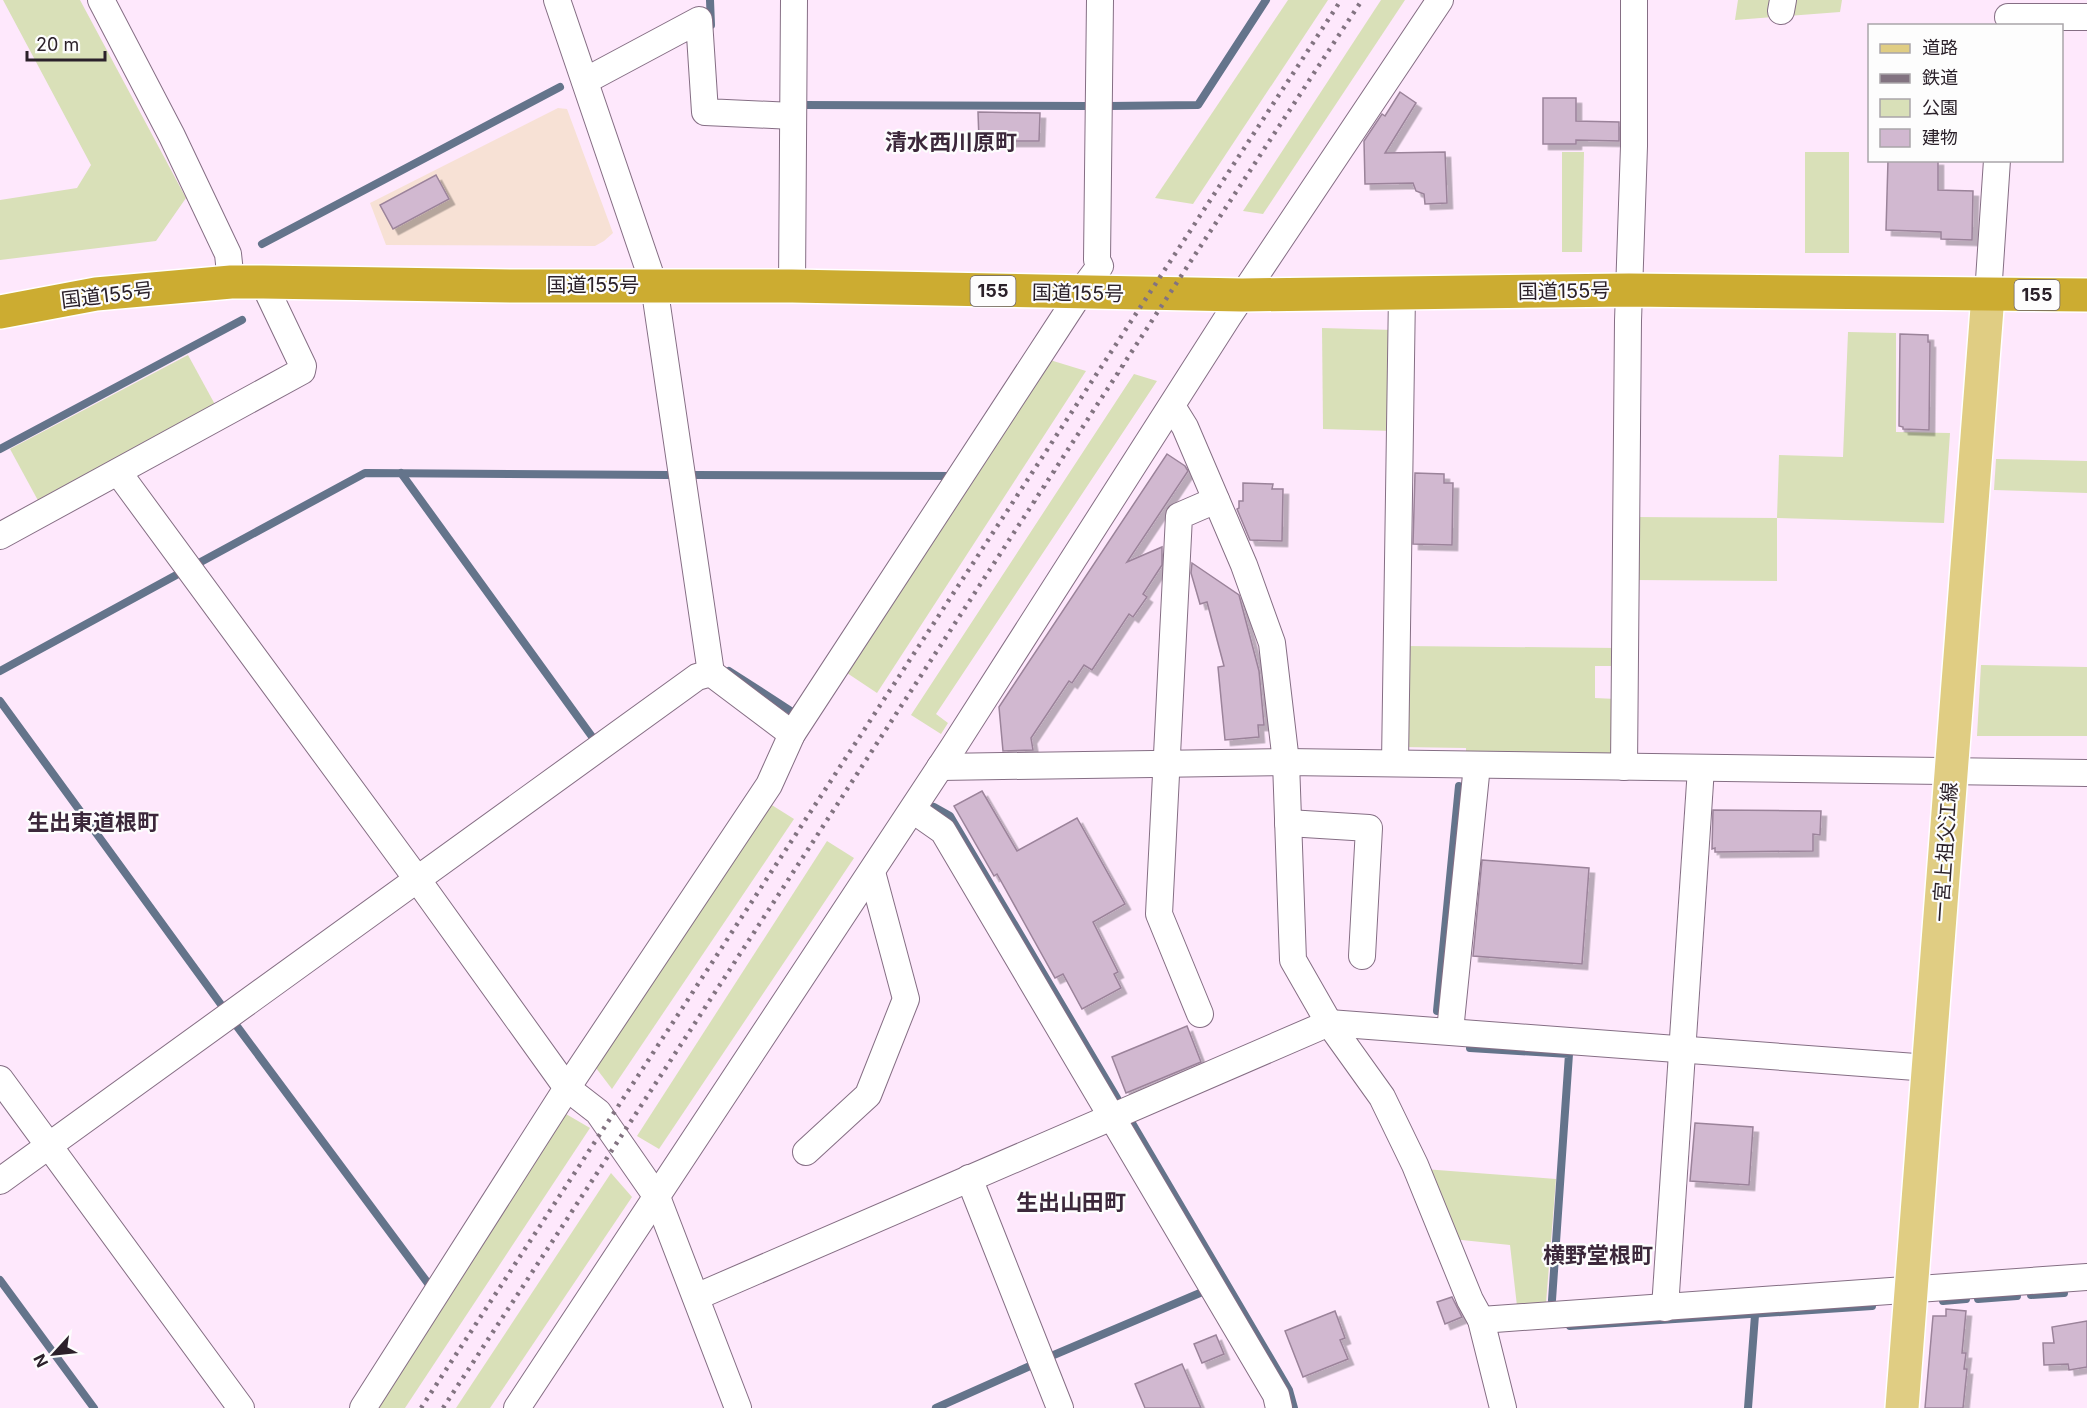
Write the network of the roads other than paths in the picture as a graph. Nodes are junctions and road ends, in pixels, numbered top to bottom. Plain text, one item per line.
1 (101, 0) edge
2 (556, 0) edge
3 (794, 0) edge
4 (1100, 0) edge
5 (1440, 0) edge
6 (1634, 0) edge
7 (2008, 14) edge
8 (2087, 18) edge
9 (585, 81) junction
10 (793, 116) junction
11 (1997, 162) edge
12 (247, 282) junction
13 (654, 285) junction
14 (792, 286) junction
15 (1629, 290) junction
16 (1080, 293) junction
17 (1402, 293) junction
18 (1242, 295) junction
19 (1988, 295) junction
20 (2087, 295) edge
21 (0, 312) edge
22 (1172, 405) junction
23 (118, 472) junction
24 (1216, 500) junction
25 (0, 536) edge
26 (711, 673) junction
27 (792, 734) junction
28 (1286, 762) junction
29 (1167, 764) junction
30 (1395, 764) junction
31 (1477, 765) junction
32 (940, 767) junction
33 (1624, 767) junction
34 (1701, 768) junction
35 (1951, 772) junction
36 (2087, 773) edge
37 (913, 810) junction
38 (1288, 823) junction
39 (872, 872) junction
40 (417, 879) junction
41 (1362, 956) dead end
42 (1200, 1014) dead end
43 (1329, 1023) junction
44 (1450, 1031) junction
45 (1682, 1049) junction
46 (1929, 1068) junction
47 (0, 1079) edge
48 (567, 1088) junction
49 (1113, 1116) junction
50 (50, 1146) junction
51 (806, 1152) dead end
52 (969, 1178) junction
53 (0, 1181) edge
54 (657, 1197) junction
55 (2087, 1277) edge
56 (1911, 1289) junction
57 (696, 1297) junction
58 (1665, 1308) junction
59 (1481, 1320) junction
60 (521, 1406) edge
61 (241, 1408) edge
62 (363, 1408) edge
63 (738, 1408) edge
64 (1060, 1408) edge
65 (1279, 1408) edge
66 (1503, 1408) edge
67 (1902, 1408) edge

1 - 12 street
2 - 9 street
3 - 10 street
4 - 16 street
5 - 18 street
6 - 15 street
7 - 8 street
9 - 10 street
9 - 13 street
10 - 14 street
11 - 19 street
12 - 13 highway, 国道155号 / 155
12 - 21 highway, 国道155号 / 155
12 - 23 street
13 - 14 highway, 国道155号 / 155
13 - 26 street
14 - 16 highway, 国道155号 / 155
15 - 17 highway, 国道155号 / 155
15 - 19 highway, 国道155号 / 155
15 - 33 street
16 - 18 highway, 国道155号 / 155
16 - 27 street
17 - 18 highway, 国道155号 / 155
17 - 30 street
18 - 22 street
19 - 20 highway, 国道155号 / 155
19 - 35 main road, 一宮上祖父江線
22 - 24 street
22 - 32 street
23 - 25 street
23 - 40 street
24 - 28 street
24 - 29 street
26 - 27 street
26 - 40 street
27 - 48 street
28 - 29 street
28 - 30 street
28 - 38 street
29 - 32 street
29 - 42 street
30 - 31 street
31 - 33 street
31 - 44 street
32 - 37 street
33 - 34 street
34 - 35 street
34 - 45 street
35 - 36 street
35 - 46 main road, 一宮上祖父江線
37 - 39 street
37 - 49 street
38 - 41 street
38 - 43 street
39 - 51 street
39 - 54 street
40 - 48 street
40 - 50 street
43 - 44 street
43 - 49 street
43 - 59 street
44 - 45 street
45 - 46 street
45 - 58 street
46 - 56 main road, 一宮上祖父江線
47 - 50 street
48 - 54 street
48 - 62 street
49 - 52 street
49 - 65 street
50 - 53 street
50 - 61 street
52 - 57 street
52 - 64 street
54 - 57 street
54 - 60 street
55 - 56 street
56 - 58 street
56 - 67 main road, 一宮上祖父江線
57 - 63 street
58 - 59 street
59 - 66 street

